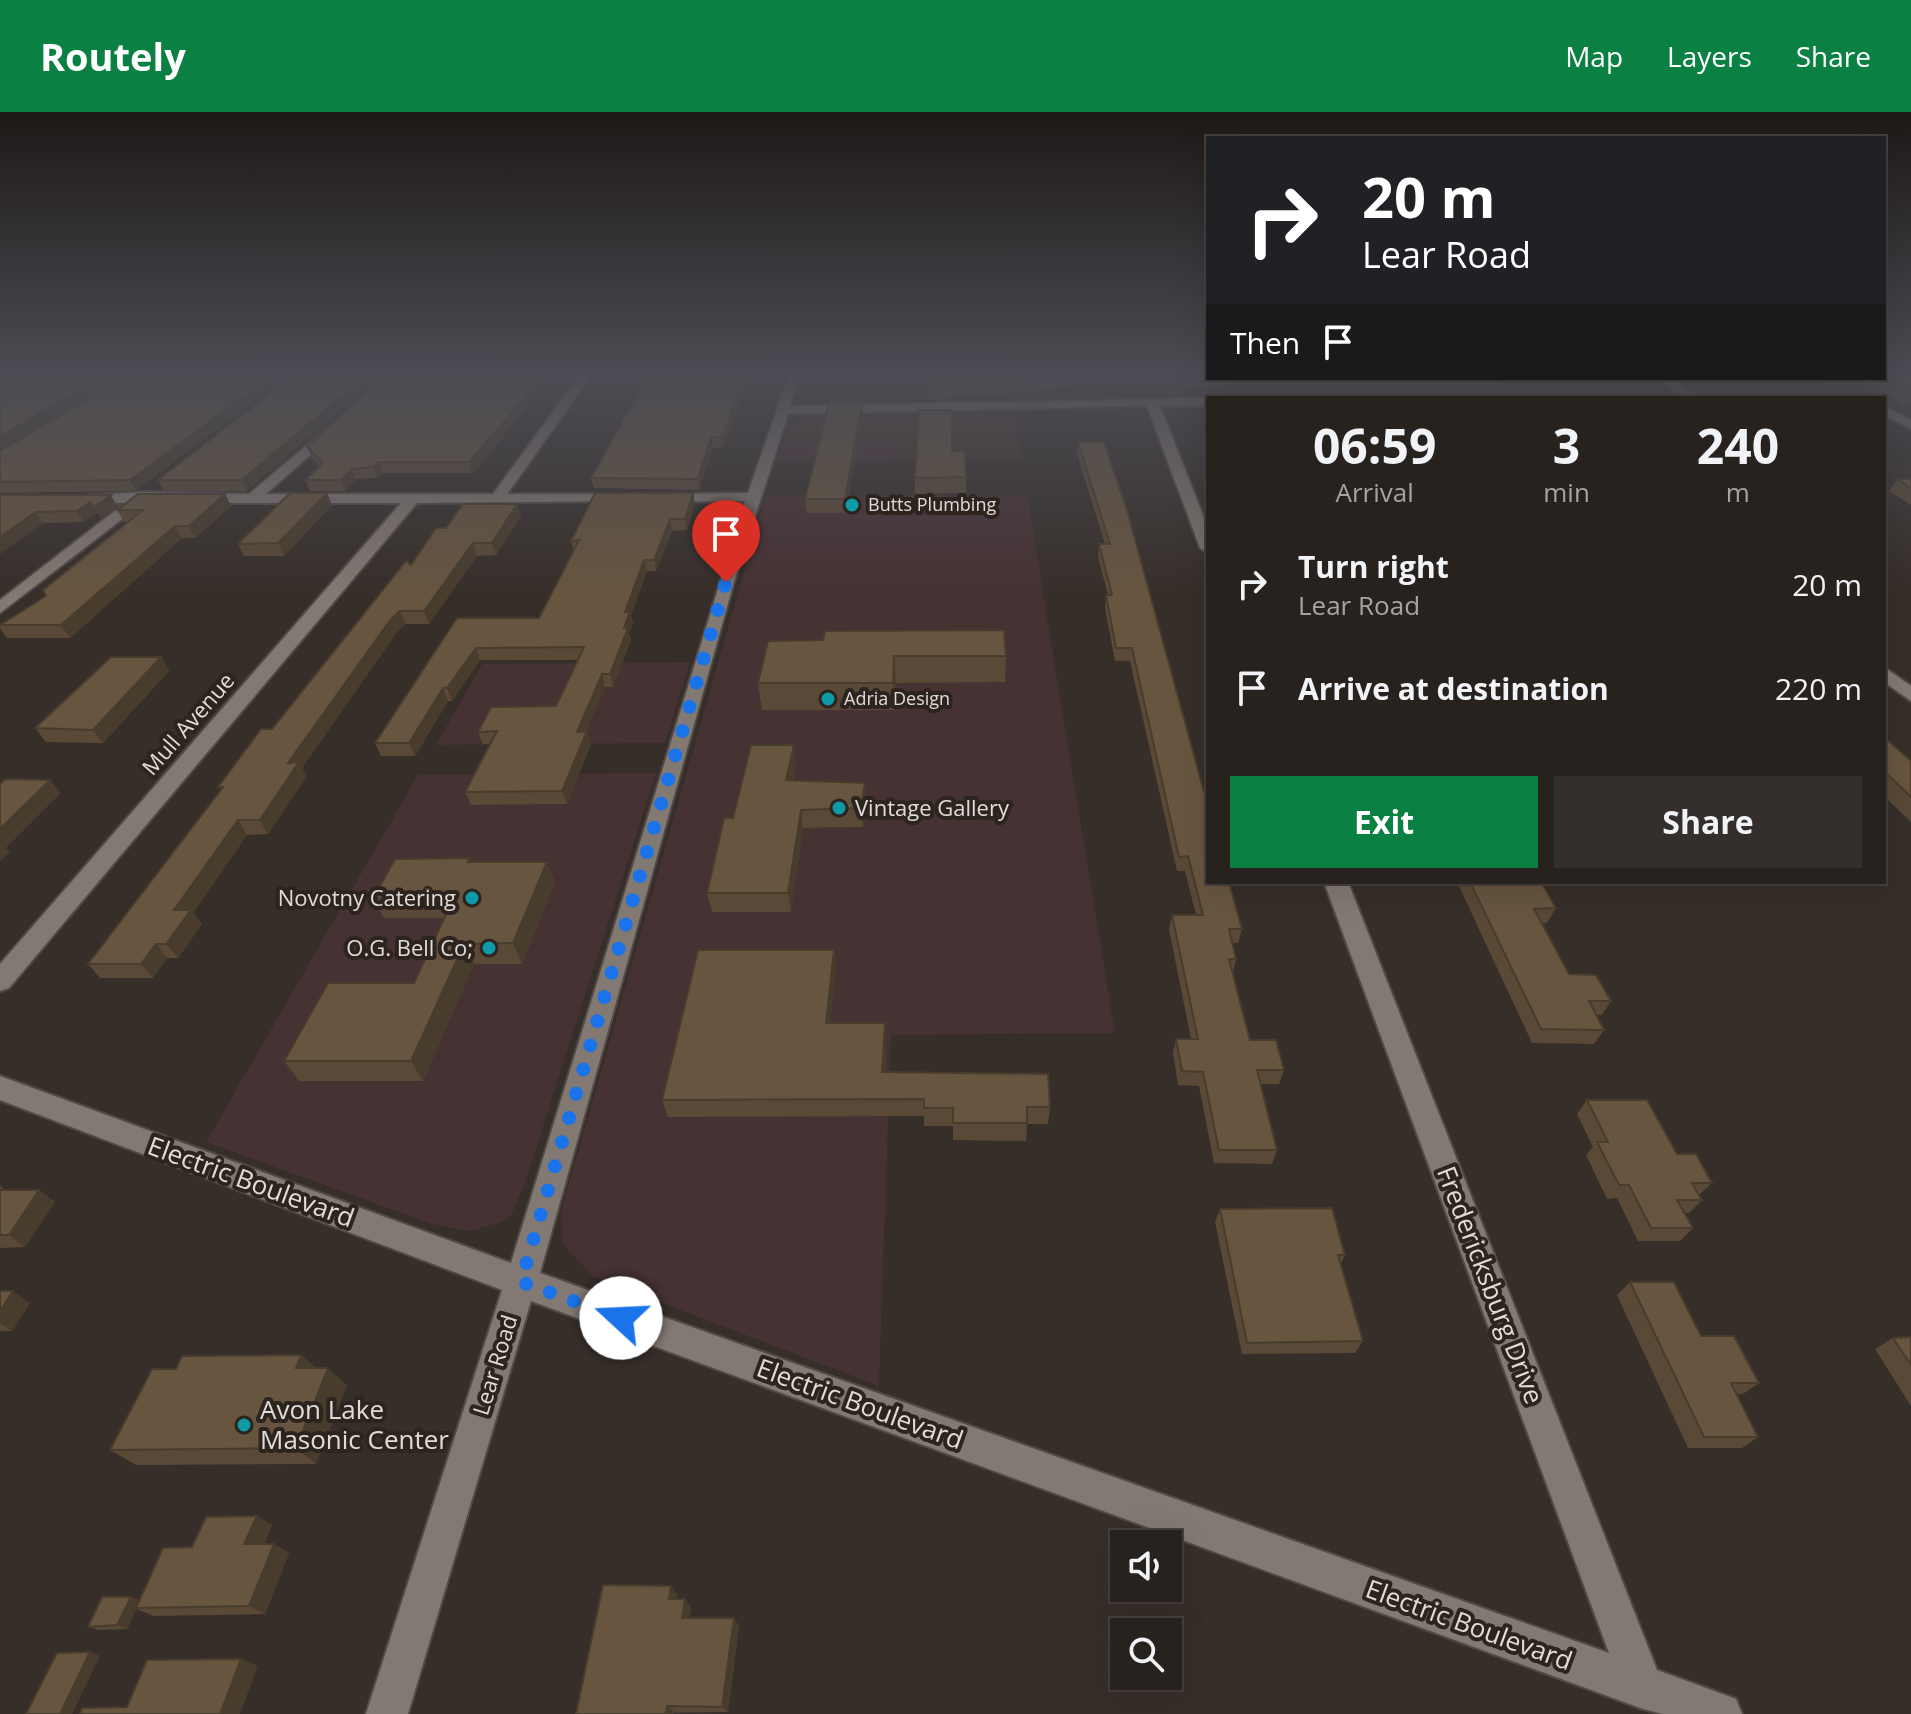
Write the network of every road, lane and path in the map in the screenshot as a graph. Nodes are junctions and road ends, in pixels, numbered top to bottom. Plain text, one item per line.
1 (310, 447) edge
2 (534, 447) edge
3 (770, 447) edge
4 (1169, 447) edge
5 (166, 479) edge
6 (753, 497) junction
7 (253, 498) junction
8 (413, 498) junction
9 (497, 498) junction
10 (62, 499) edge
11 (140, 499) junction
12 (1206, 543) edge
13 (0, 608) edge
14 (1886, 675) edge
15 (1911, 695) edge
16 (1337, 884) edge
17 (0, 981) edge
18 (0, 1088) edge
19 (521, 1282) junction
20 (1643, 1688) junction
21 (387, 1714) edge
22 (1721, 1714) edge

1 - 7 street
2 - 9 street
3 - 6 street, Lear Road
4 - 12 street
5 - 11 street
6 - 9 street
6 - 19 street, Lear Road
7 - 8 street
7 - 11 street
8 - 9 street
8 - 17 street, Mull Avenue
10 - 11 street
11 - 13 street
14 - 15 street
16 - 20 street, Fredericksburg Drive
18 - 19 street, Electric Boulevard
19 - 20 street, Electric Boulevard
19 - 21 street, Lear Road
20 - 22 street, Electric Boulevard

